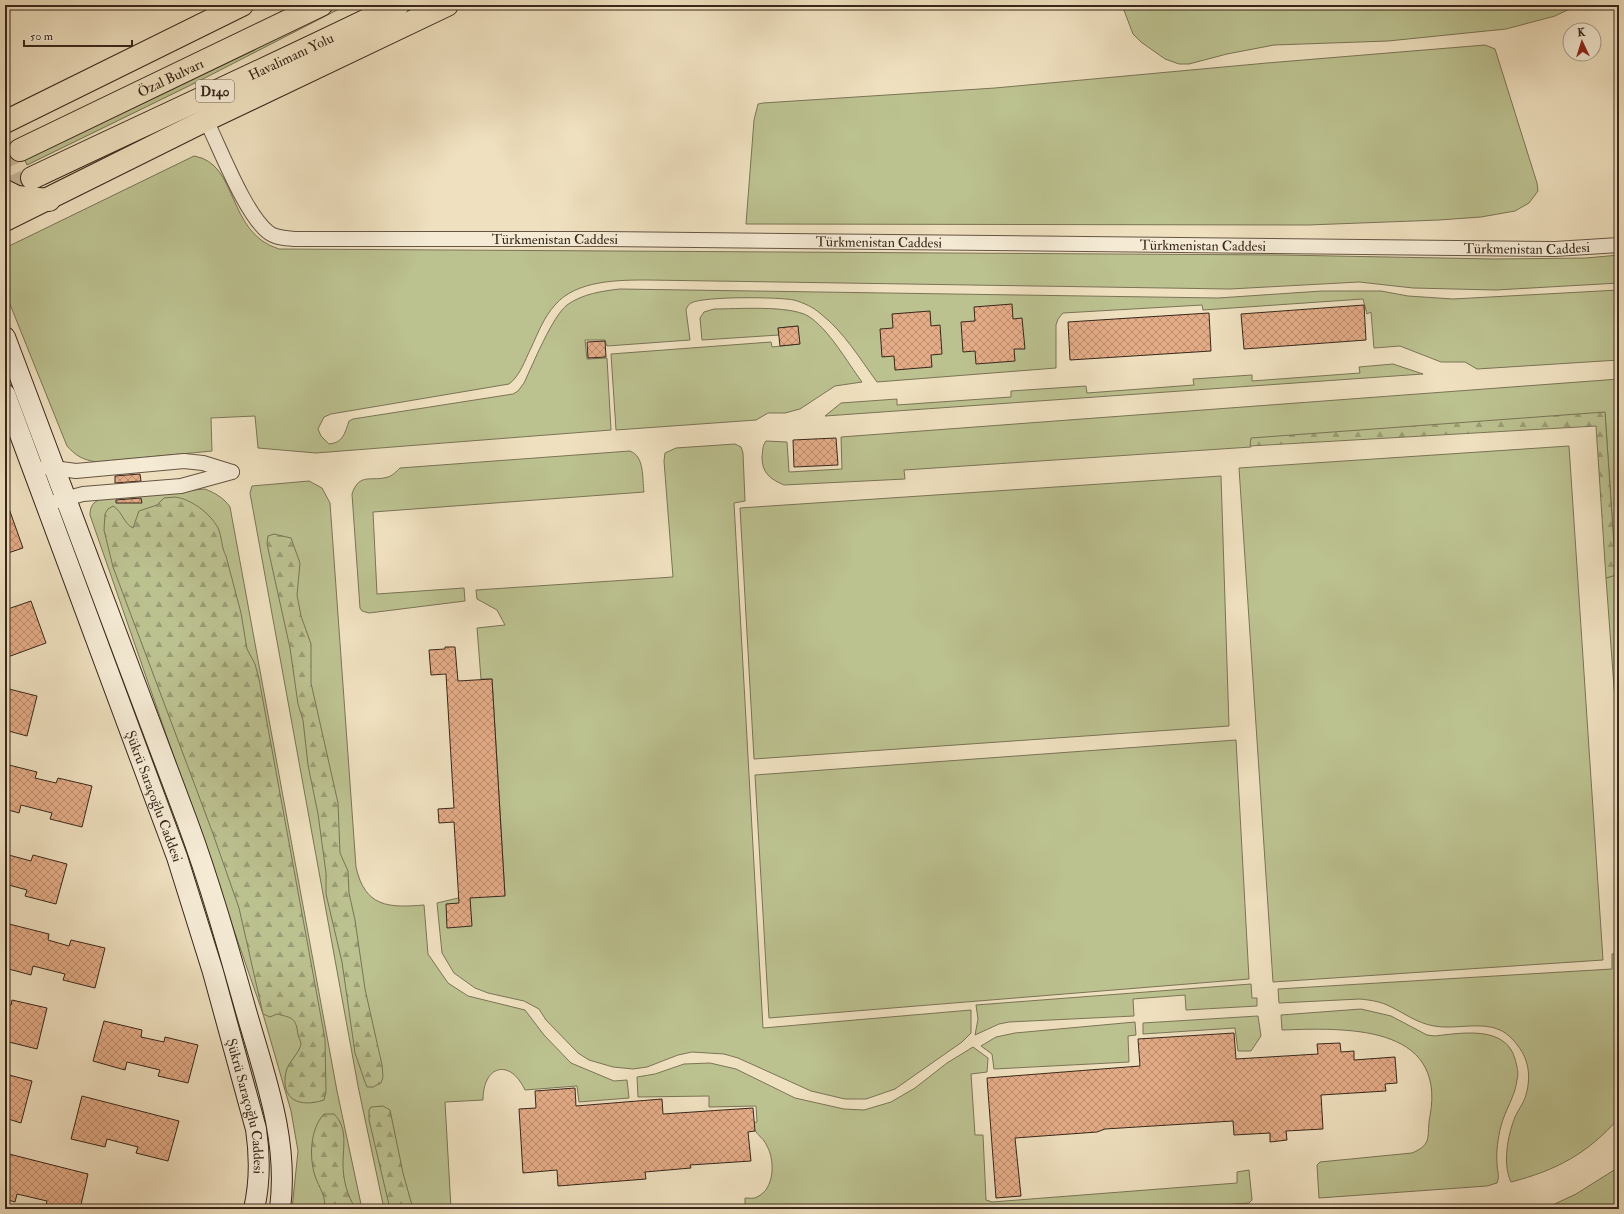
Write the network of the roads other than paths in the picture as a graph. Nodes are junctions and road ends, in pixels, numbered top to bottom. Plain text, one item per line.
1 (242, 5) edge
2 (320, 5) edge
3 (398, 5) edge
4 (448, 5) edge
5 (206, 120) junction
6 (5, 122) edge
7 (20, 150) tunnel mouth
8 (32, 178) tunnel mouth
9 (5, 191) edge
10 (49, 200) junction
11 (5, 220) edge
12 (1619, 245) edge
13 (5, 337) edge
14 (5, 394) edge
15 (55, 468) junction
16 (34, 474) junction
17 (66, 497) junction
18 (45, 503) junction
19 (254, 1209) edge
20 (280, 1209) edge

1 - 6 highway
2 - 7 highway, Özal Bulvarı / D140
3 - 8 highway, Havalimanı Yolu / D140
4 - 5 highway
5 - 10 highway
5 - 12 street, Türkmenistan Caddesi
9 - 10 highway
10 - 11 highway
13 - 15 street
14 - 16 street, Şükrü Saraçoğlu Caddesi
15 - 16 street
15 - 17 street
15 - 17 street
16 - 18 street, Şükrü Saraçoğlu Caddesi
17 - 18 street
17 - 20 street
18 - 19 street, Şükrü Saraçoğlu Caddesi

